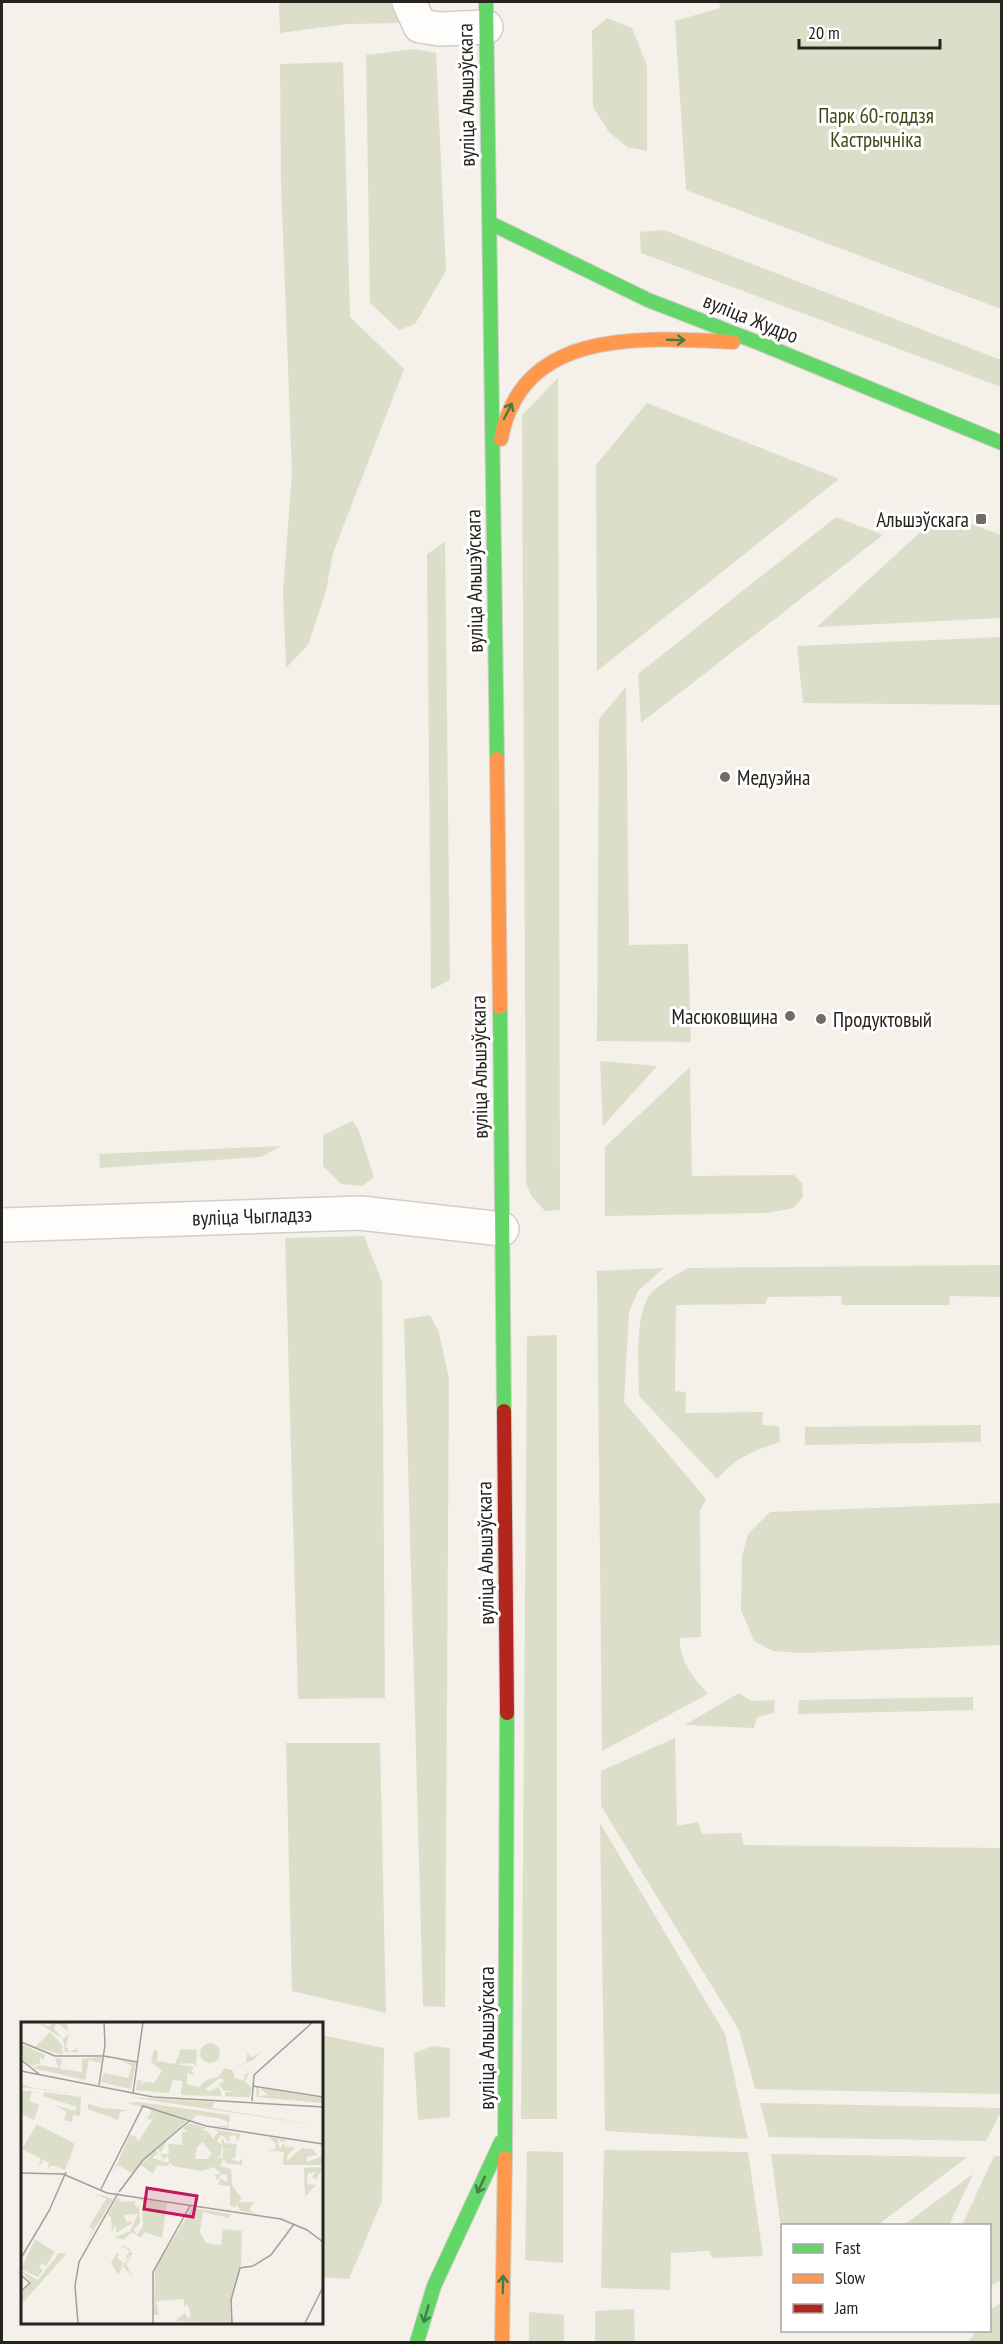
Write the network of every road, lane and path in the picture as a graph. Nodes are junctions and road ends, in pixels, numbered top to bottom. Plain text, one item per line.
1 (409, 2) edge
2 (486, 14) edge
3 (490, 224) junction
4 (759, 343) junction
5 (1002, 443) edge
6 (494, 489) junction
7 (2, 1225) edge
8 (502, 1229) junction
9 (506, 2132) junction
10 (417, 2343) edge
11 (502, 2343) edge

1 - 2 street
2 - 3 main road, вуліца Альшэўскага
3 - 4 main road, вуліца Жудро
3 - 6 main road, вуліца Альшэўскага
4 - 5 main road, вуліца Жудро
6 -> 4 main road
6 - 8 main road, вуліца Альшэўскага
7 - 8 street, вуліца Чыгладзэ
8 - 9 main road, вуліца Альшэўскага
9 -> 10 main road, вуліца Альшэўскага
11 -> 9 main road, вуліца Альшэўскага

